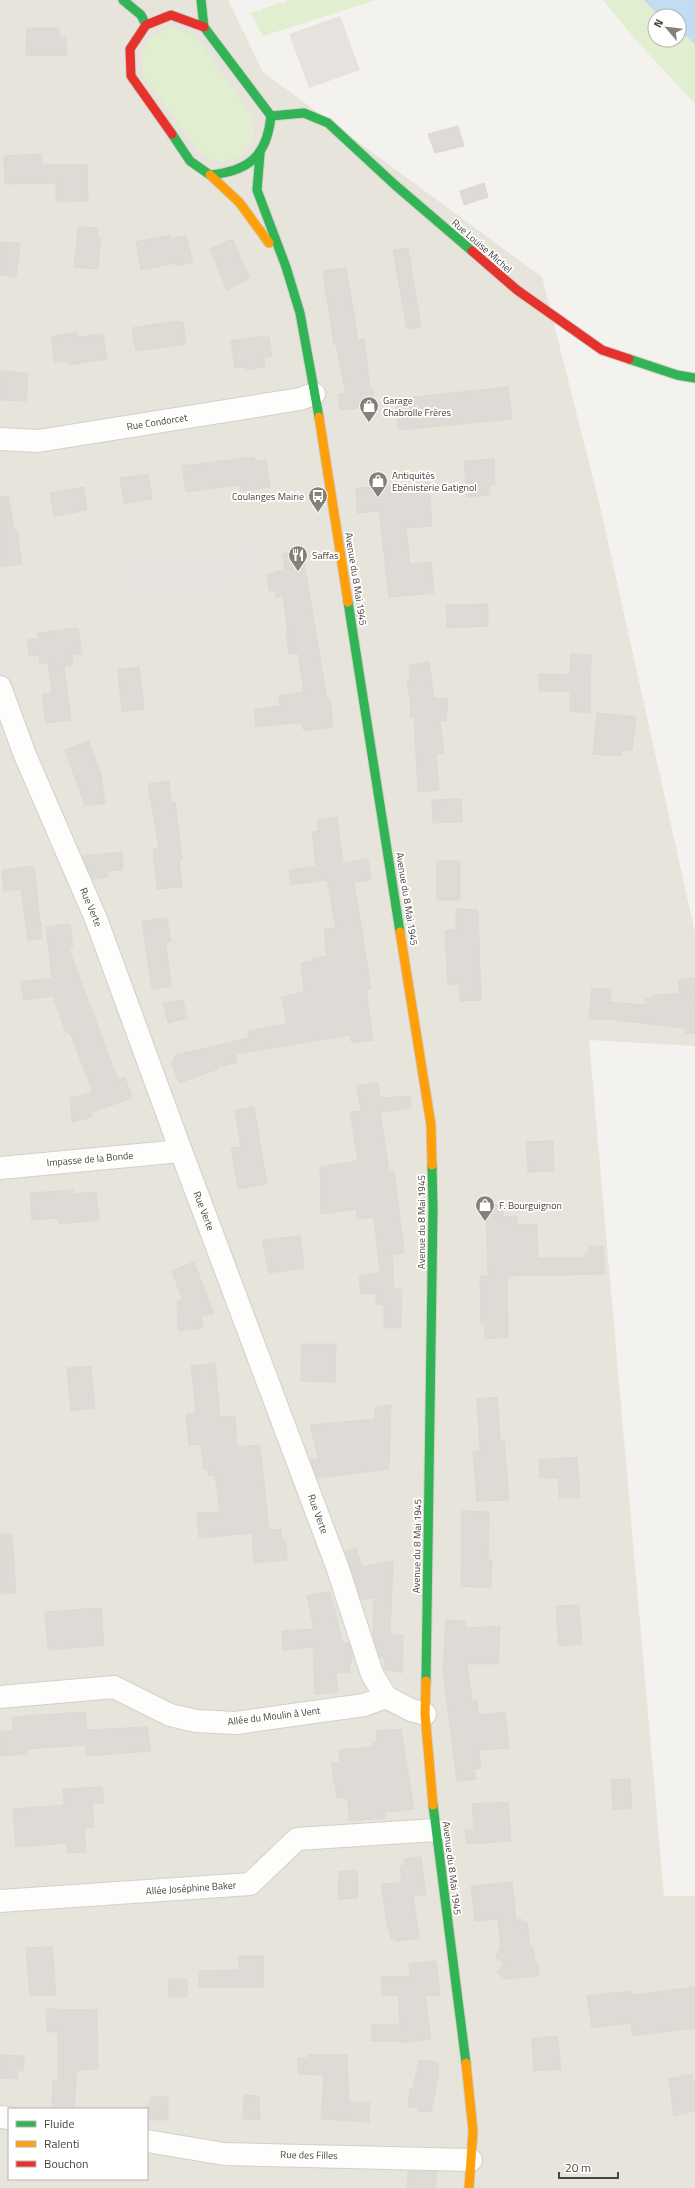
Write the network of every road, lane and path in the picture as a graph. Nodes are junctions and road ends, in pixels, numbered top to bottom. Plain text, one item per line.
1 (123, 0) edge
2 (201, 0) edge
3 (146, 25) junction
4 (204, 27) junction
5 (271, 116) junction
6 (260, 154) junction
7 (210, 175) junction
8 (286, 266) junction
9 (695, 378) edge
10 (314, 394) junction
11 (0, 439) edge
12 (0, 687) edge
13 (180, 1151) junction
14 (0, 1168) edge
15 (0, 1697) edge
16 (386, 1698) junction
17 (425, 1714) junction
18 (436, 1830) junction
19 (0, 1900) edge
20 (148, 2141) edge
21 (471, 2160) junction
22 (469, 2188) edge

1 - 3 main road
2 - 4 main road
3 - 4 main road
3 - 7 main road, Avenue du 8 Mai 1945
4 - 5 main road
5 - 6 main road
5 - 9 main road, Rue Louise Michel
6 - 7 main road
6 - 8 main road, Avenue du 8 Mai 1945
7 - 8 main road, Avenue du 8 Mai 1945
8 - 10 main road, Avenue du 8 Mai 1945
10 - 11 street, Rue Condorcet
10 - 17 main road, Avenue du 8 Mai 1945
12 - 13 street, Rue Verte
13 - 14 street, Impasse de la Bonde
13 - 16 street, Rue Verte
15 - 16 street, Allée du Moulin à Vent
16 - 17 street
17 - 18 main road, Avenue du 8 Mai 1945
18 - 19 street, Allée Joséphine Baker
18 - 21 main road, Avenue du 8 Mai 1945
20 - 21 street, Rue des Filles
21 - 22 main road, Avenue du 8 Mai 1945

